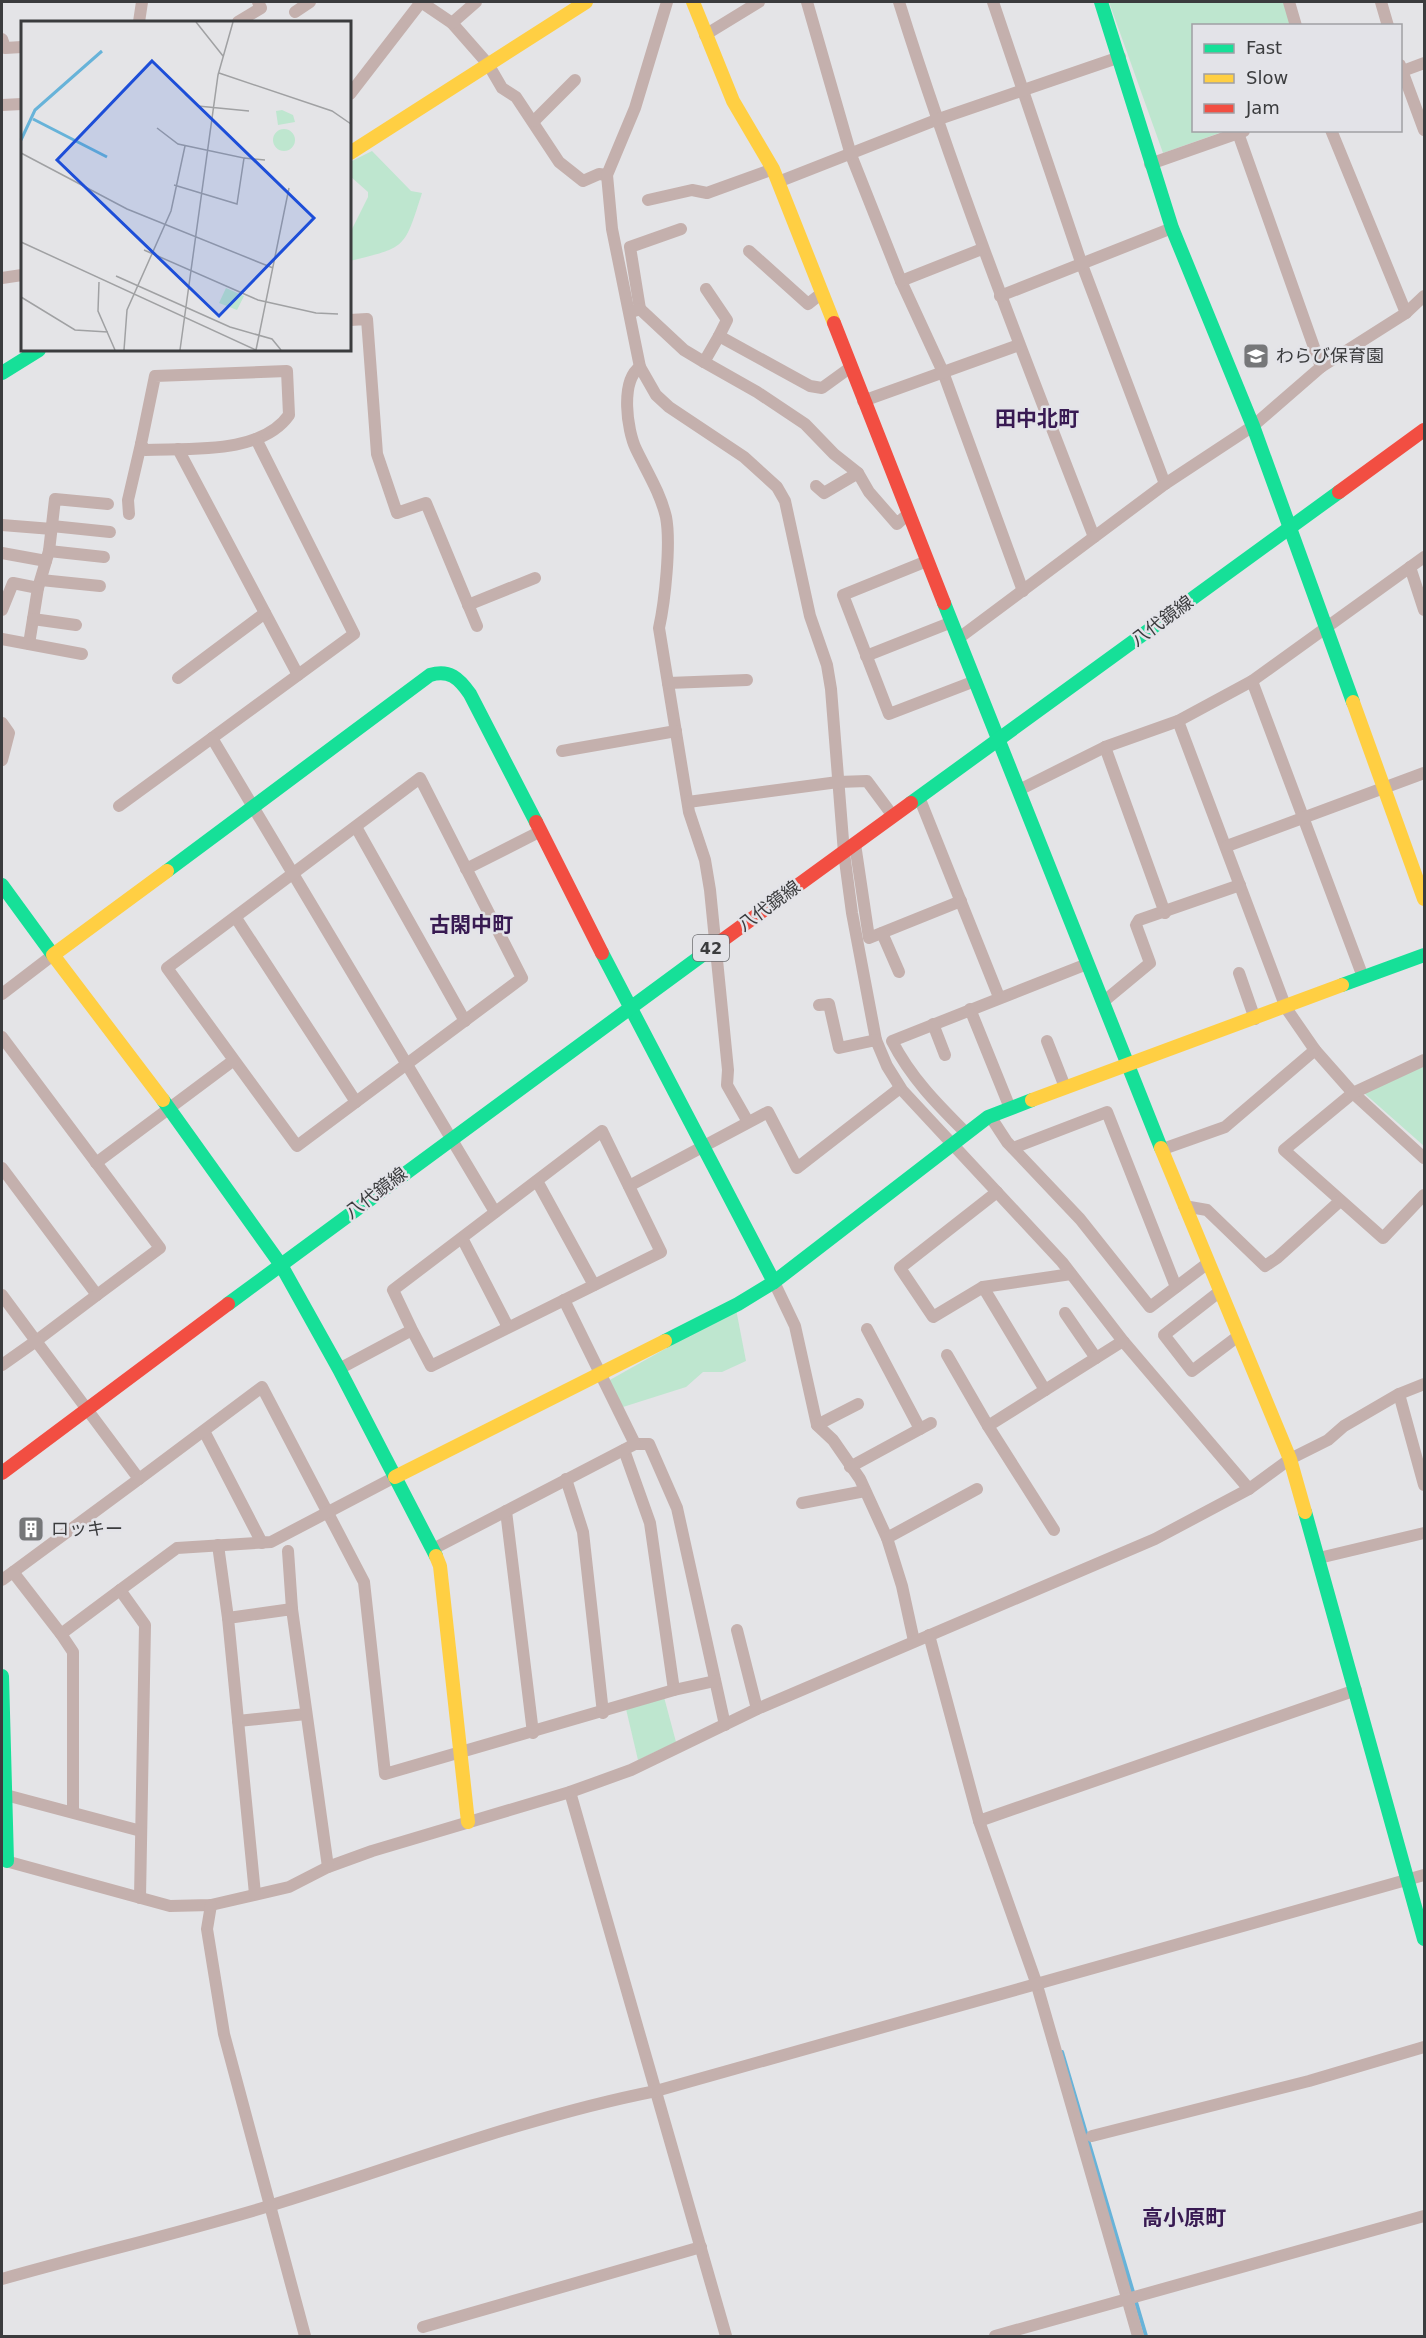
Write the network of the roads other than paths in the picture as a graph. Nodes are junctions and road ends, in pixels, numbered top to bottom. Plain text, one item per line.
1 (142, 2) edge
2 (258, 2) edge
3 (310, 2) edge
4 (421, 2) edge
5 (476, 2) edge
6 (586, 2) edge
7 (667, 2) edge
8 (693, 2) edge
9 (759, 2) edge
10 (807, 2) edge
11 (899, 2) edge
12 (993, 2) edge
13 (1101, 2) edge
14 (1289, 2) edge
15 (1381, 2) edge
16 (296, 12) dead end
17 (139, 21) edge
18 (240, 21) edge
19 (452, 23) junction
20 (1295, 24) edge
21 (1387, 24) edge
22 (705, 35) junction
23 (2, 37) edge
24 (21, 47) edge
25 (1120, 57) junction
26 (1425, 63) edge
27 (488, 64) junction
28 (1402, 69) edge
29 (1402, 72) edge
30 (574, 80) dead end
31 (351, 90) edge
32 (1025, 92) junction
33 (21, 104) edge
34 (2, 105) edge
35 (936, 120) junction
36 (534, 121) junction
37 (1425, 130) edge
38 (1241, 132) edge
39 (1332, 132) edge
40 (351, 152) edge
41 (851, 155) junction
42 (1150, 164) junction
43 (607, 175) junction
44 (775, 175) junction
45 (648, 200) dead end
46 (1172, 228) junction
47 (681, 229) dead end
48 (981, 249) junction
49 (750, 257) dead end
50 (1081, 262) junction
51 (21, 275) edge
52 (2, 278) edge
53 (901, 281) junction
54 (706, 289) dead end
55 (822, 293) junction
56 (1000, 296) junction
57 (1425, 296) edge
58 (635, 311) junction
59 (1406, 313) junction
60 (351, 320) edge
61 (719, 336) junction
62 (1019, 345) junction
63 (37, 351) edge
64 (704, 362) junction
65 (640, 367) junction
66 (1321, 367) junction
67 (850, 368) junction
68 (944, 372) junction
69 (2, 373) edge
70 (864, 401) junction
71 (1253, 426) junction
72 (1425, 430) edge
73 (256, 439) junction
74 (141, 444) junction
75 (178, 449) junction
76 (858, 473) junction
77 (1165, 484) junction
78 (823, 493) dead end
79 (108, 504) dead end
80 (909, 513) junction
81 (129, 514) dead end
82 (2, 525) edge
83 (52, 528) junction
84 (1290, 530) junction
85 (110, 532) dead end
86 (1094, 537) junction
87 (2, 553) edge
88 (48, 556) junction
89 (104, 557) dead end
90 (1425, 557) edge
91 (927, 561) junction
92 (1410, 567) junction
93 (535, 578) dead end
94 (7, 582) edge
95 (40, 584) junction
96 (100, 586) dead end
97 (1023, 591) junction
98 (468, 605) junction
99 (2, 608) edge
100 (1425, 610) edge
101 (265, 613) junction
102 (33, 619) junction
103 (952, 622) junction
104 (76, 625) dead end
105 (477, 626) dead end
106 (1327, 627) junction
107 (959, 638) junction
108 (2, 639) edge
109 (29, 644) junction
110 (82, 654) dead end
111 (866, 656) junction
112 (298, 675) junction
113 (178, 678) dead end
114 (747, 680) dead end
115 (975, 681) junction
116 (1252, 681) junction
117 (668, 683) junction
118 (1178, 721) junction
119 (2, 723) edge
120 (676, 731) junction
121 (212, 738) junction
122 (998, 738) junction
123 (1105, 747) junction
124 (562, 751) dead end
125 (2, 760) edge
126 (1425, 773) edge
127 (838, 782) junction
128 (1385, 787) junction
129 (1019, 790) junction
130 (919, 797) junction
131 (688, 802) junction
132 (119, 806) dead end
133 (253, 807) junction
134 (893, 816) junction
135 (1303, 816) junction
136 (356, 827) junction
137 (540, 831) junction
138 (1227, 846) junction
139 (849, 849) junction
140 (466, 869) junction
141 (293, 873) junction
142 (2, 885) edge
143 (1240, 885) junction
144 (1425, 899) edge
145 (961, 901) junction
146 (1165, 913) junction
147 (236, 918) junction
148 (882, 933) junction
149 (714, 946) junction
150 (53, 954) junction
151 (1425, 955) edge
152 (1087, 964) junction
153 (899, 972) dead end
154 (1239, 973) dead end
155 (1363, 977) junction
156 (2, 994) edge
157 (999, 997) junction
158 (1103, 1002) junction
159 (819, 1005) dead end
160 (630, 1008) junction
161 (1286, 1008) junction
162 (970, 1009) junction
163 (1255, 1019) junction
164 (465, 1021) junction
165 (933, 1024) junction
166 (2, 1036) edge
167 (876, 1040) junction
168 (1047, 1041) dead end
169 (1315, 1050) junction
170 (945, 1055) dead end
171 (234, 1060) junction
172 (1425, 1060) edge
173 (408, 1063) junction
174 (1126, 1064) junction
175 (1065, 1087) junction
176 (900, 1088) junction
177 (1353, 1094) junction
178 (356, 1102) junction
179 (168, 1107) junction
180 (1010, 1108) junction
181 (990, 1116) junction
182 (748, 1122) junction
183 (966, 1133) junction
184 (452, 1137) junction
185 (952, 1145) junction
186 (701, 1147) junction
187 (1013, 1148) junction
188 (1163, 1149) junction
189 (1425, 1158) edge
190 (96, 1163) junction
191 (2, 1168) edge
192 (537, 1180) junction
193 (629, 1186) junction
194 (997, 1192) junction
195 (1425, 1195) edge
196 (1340, 1201) junction
197 (1184, 1206) junction
198 (495, 1212) junction
199 (462, 1238) junction
200 (1208, 1263) junction
201 (280, 1265) junction
202 (1071, 1274) junction
203 (774, 1282) junction
204 (594, 1285) junction
205 (983, 1287) junction
206 (1176, 1287) junction
207 (1219, 1292) junction
208 (2, 1295) edge
209 (97, 1295) junction
210 (564, 1300) junction
211 (1065, 1313) dead end
212 (508, 1327) junction
213 (867, 1329) dead end
214 (412, 1330) junction
215 (1237, 1337) junction
216 (36, 1341) junction
217 (1124, 1341) junction
218 (947, 1354) dead end
219 (1096, 1358) junction
220 (2, 1365) edge
221 (339, 1369) junction
222 (600, 1374) junction
223 (1425, 1384) edge
224 (1045, 1390) junction
225 (1400, 1394) junction
226 (858, 1404) dead end
227 (87, 1410) junction
228 (817, 1425) junction
229 (988, 1426) junction
230 (204, 1431) junction
231 (629, 1447) junction
232 (1290, 1459) junction
233 (850, 1467) junction
234 (2, 1473) edge
235 (396, 1477) junction
236 (139, 1479) junction
237 (566, 1479) junction
238 (1425, 1485) edge
239 (978, 1489) dead end
240 (1249, 1489) junction
241 (865, 1491) junction
242 (802, 1503) dead end
243 (506, 1511) junction
244 (328, 1513) junction
245 (1054, 1530) dead end
246 (1425, 1533) edge
247 (887, 1538) junction
248 (262, 1543) junction
249 (218, 1545) junction
250 (433, 1549) junction
251 (288, 1551) dead end
252 (1319, 1558) junction
253 (13, 1572) junction
254 (2, 1580) edge
255 (120, 1590) junction
256 (292, 1609) junction
257 (228, 1618) junction
258 (736, 1630) dead end
259 (61, 1634) junction
260 (929, 1635) junction
261 (914, 1641) junction
262 (2, 1676) edge
263 (715, 1681) junction
264 (674, 1690) junction
265 (1356, 1690) junction
266 (757, 1709) junction
267 (603, 1713) junction
268 (306, 1714) junction
269 (238, 1721) junction
270 (2, 1725) edge
271 (725, 1725) junction
272 (533, 1733) junction
273 (460, 1753) junction
274 (570, 1792) junction
275 (2, 1794) edge
276 (73, 1812) junction
277 (979, 1821) junction
278 (468, 1822) junction
279 (141, 1831) junction
280 (4, 1861) edge
281 (328, 1867) junction
282 (1425, 1875) edge
283 (1407, 1880) junction
284 (255, 1894) junction
285 (140, 1898) junction
286 (212, 1905) junction
287 (1425, 1939) edge
288 (1036, 1982) junction
289 (1425, 2047) edge
290 (656, 2091) junction
291 (1092, 2136) dead end
292 (268, 2206) junction
293 (1425, 2216) edge
294 (701, 2247) junction
295 (2, 2280) edge
296 (1131, 2299) junction
297 (423, 2327) dead end
298 (305, 2337) edge
299 (726, 2337) edge
300 (995, 2337) edge
301 (1138, 2337) edge

1 - 17 street
2 - 18 street
3 - 16 street
4 - 19 street
4 - 31 street
5 - 19 street
6 - 27 street
7 - 43 street
8 - 22 street
9 - 22 street
10 - 41 street
11 - 35 street
12 - 32 street
13 - 25 street
14 - 20 street
15 - 21 street
19 - 27 street
22 - 44 street
23 - 24 street
25 - 32 street
25 - 42 street
26 - 28 street
27 - 36 street
27 - 40 street
29 - 37 street
30 - 36 street
32 - 35 street
32 - 50 street
33 - 34 street
35 - 41 street
35 - 48 street
36 - 43 street
38 - 42 street
38 - 66 street
39 - 59 street
41 - 44 street
41 - 53 street
42 - 46 street
43 - 58 street
44 - 45 street
44 - 55 street
46 - 50 street
46 - 71 street
47 - 58 street
48 - 53 street
48 - 56 street
49 - 55 street
50 - 56 street
50 - 77 street
51 - 52 street
53 - 68 street
54 - 61 street
55 - 67 street
56 - 62 street
57 - 59 street
58 - 64 street
58 - 65 street
59 - 66 street
60 - 98 street
61 - 64 street
61 - 67 street
62 - 68 street
62 - 86 street
63 - 69 street
64 - 76 street
65 - 117 street
65 - 127 street
66 - 71 street
67 - 70 street
68 - 70 street
68 - 97 street
70 - 80 street
71 - 77 street
71 - 84 street
72 - 84 street, 八代鏡線 / 42
73 - 74 street
73 - 75 street
73 - 112 street
74 - 75 street
74 - 81 street
75 - 101 street
76 - 78 street
76 - 80 street
77 - 86 street
79 - 83 street
80 - 91 street
82 - 83 street
83 - 85 street
83 - 88 street
84 - 106 street
84 - 122 street, 八代鏡線 / 42
86 - 97 street
87 - 88 street
88 - 89 street
88 - 95 street
90 - 92 street
91 - 103 street
91 - 111 street
92 - 100 street
92 - 106 street
93 - 98 street
94 - 95 street
94 - 99 street
95 - 96 street
95 - 102 street
97 - 107 street
98 - 105 street
101 - 112 street
101 - 113 street
102 - 104 street
102 - 109 street
103 - 107 street
103 - 111 street
106 - 116 street
106 - 128 street
107 - 115 street
108 - 109 street
109 - 110 street
111 - 115 street
112 - 121 street
114 - 117 street
115 - 122 street
116 - 118 street
116 - 135 street
117 - 120 street
118 - 123 street
118 - 138 street
119 - 125 street
120 - 124 street
120 - 131 street
121 - 132 street
121 - 133 street
122 - 129 street
122 - 130 street, 八代鏡線 / 42
123 - 129 street
123 - 146 street
126 - 128 street
127 - 131 street
127 - 134 street
127 - 139 street
128 - 135 street
128 - 144 street
129 - 152 street
130 - 134 street, 八代鏡線 / 42
130 - 145 street
131 - 149 street
133 - 137 street
133 - 141 street
133 - 150 street
134 - 139 street, 八代鏡線 / 42
135 - 138 street
135 - 155 street
136 - 140 street
136 - 141 street
136 - 164 street
137 - 140 street
137 - 160 street
138 - 143 street
139 - 148 street
139 - 149 street, 八代鏡線 / 42
139 - 167 street
140 - 164 street
141 - 147 street
141 - 173 street
142 - 150 street
143 - 146 street
143 - 161 street
145 - 148 street
145 - 157 street
146 - 158 street
147 - 171 street
147 - 178 street
148 - 153 street
149 - 160 street, 八代鏡線 / 42
149 - 182 street
150 - 156 street
150 - 179 street
151 - 155 street
152 - 157 street
152 - 158 street
154 - 163 street
155 - 161 street
157 - 162 street
158 - 174 street
159 - 167 street
160 - 184 street, 八代鏡線 / 42
160 - 186 street
161 - 163 street
161 - 169 street
162 - 165 street
162 - 180 street
163 - 174 street
164 - 173 street
165 - 170 street
165 - 183 street
166 - 190 street
167 - 176 street
168 - 175 street
169 - 177 street
169 - 188 street
171 - 178 street
171 - 179 street
172 - 177 street
173 - 178 street
173 - 184 street
174 - 175 street
174 - 188 street
175 - 180 street
176 - 182 street
176 - 185 street
177 - 189 street
177 - 196 street
179 - 190 street
179 - 201 street
180 - 181 street
181 - 183 street
181 - 187 street
182 - 186 street
183 - 185 street
184 - 198 street
184 - 201 street, 八代鏡線 / 42
185 - 194 street
185 - 203 street
186 - 193 street
186 - 203 street
187 - 206 street
187 - 206 street
188 - 197 street
190 - 209 street
191 - 209 street
192 - 193 street
192 - 198 street
192 - 204 street
193 - 204 street
194 - 202 street
194 - 205 street
195 - 196 street
196 - 197 street
197 - 200 street
198 - 199 street
199 - 212 street
199 - 214 street
200 - 206 street
200 - 207 street
201 - 221 street
201 - 227 street, 八代鏡線 / 42
202 - 205 street
202 - 217 street
203 - 222 street
203 - 228 street
204 - 210 street
205 - 224 street
207 - 215 street
207 - 215 street
208 - 216 street
209 - 216 street
210 - 212 street
210 - 222 street
211 - 219 street
212 - 214 street
213 - 233 street
214 - 221 street
215 - 232 street
216 - 220 street
216 - 227 street
217 - 219 street
217 - 240 street
218 - 229 street
219 - 224 street
221 - 235 street
222 - 231 street
222 - 235 street
223 - 225 street
224 - 229 street
225 - 232 street
225 - 238 street
226 - 228 street
227 - 234 street, 八代鏡線 / 42
227 - 236 street
228 - 233 street
229 - 245 street
230 - 236 street
230 - 244 street
230 - 248 street
231 - 237 street
231 - 263 street
231 - 264 street
232 - 240 street
232 - 252 street
233 - 241 street
235 - 244 street
235 - 250 street
236 - 253 street
237 - 243 street
237 - 267 street
239 - 247 street
240 - 260 street
241 - 242 street
241 - 247 street
243 - 250 street
243 - 272 street
244 - 248 street
244 - 273 street
246 - 252 street
247 - 261 street
248 - 249 street
249 - 255 street
249 - 257 street
250 - 273 street
251 - 256 street
252 - 265 street
253 - 254 street
253 - 259 street
255 - 259 street
255 - 279 street
256 - 257 street
256 - 268 street
257 - 269 street
258 - 266 street
259 - 276 street
260 - 261 street
260 - 277 street
261 - 266 street
262 - 270 street
263 - 264 street
263 - 271 street
264 - 267 street
265 - 277 street
265 - 283 street
266 - 271 street
267 - 272 street
268 - 269 street
268 - 281 street
269 - 284 street
270 - 275 street
271 - 274 street
272 - 273 street
273 - 278 street
274 - 278 street
274 - 290 street
275 - 276 street
275 - 280 street
276 - 279 street
277 - 288 street
278 - 281 street
279 - 285 street
280 - 285 street
281 - 284 street
282 - 283 street
283 - 287 street
283 - 288 street
284 - 286 street
285 - 286 street
286 - 292 street
288 - 290 street
288 - 296 street
289 - 291 street
290 - 292 street
290 - 294 street
292 - 295 street
292 - 298 street
293 - 296 street
294 - 297 street
294 - 299 street
296 - 300 street
296 - 301 street

